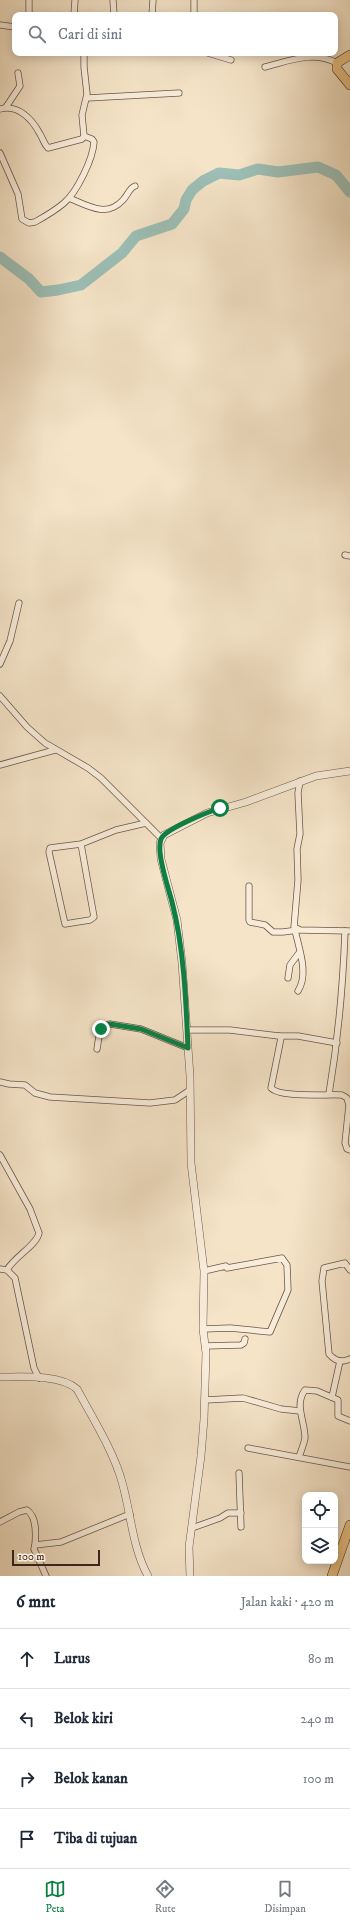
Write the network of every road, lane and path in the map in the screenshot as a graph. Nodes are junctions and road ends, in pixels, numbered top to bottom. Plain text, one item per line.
1 (29, 0) edge
2 (75, 0) edge
3 (113, 0) edge
4 (153, 0) edge
5 (194, 0) edge
6 (29, 12) edge
7 (74, 12) edge
8 (114, 12) edge
9 (152, 12) edge
10 (194, 12) edge
11 (0, 25) edge
12 (12, 27) edge
13 (350, 55) edge
14 (84, 56) edge
15 (218, 56) edge
16 (298, 56) edge
17 (310, 56) edge
18 (231, 60) dead end
19 (337, 63) junction
20 (265, 68) dead end
21 (18, 74) dead end
22 (350, 85) edge
23 (179, 93) dead end
24 (87, 98) junction
25 (3, 108) edge
26 (84, 136) junction
27 (0, 153) edge
28 (135, 186) dead end
29 (69, 198) junction
30 (18, 603) dead end
31 (0, 664) edge
32 (0, 696) edge
33 (54, 750) junction
34 (0, 765) edge
35 (350, 771) edge
36 (300, 781) junction
37 (146, 823) junction
38 (161, 838) junction
39 (81, 844) junction
40 (249, 886) dead end
41 (296, 930) junction
42 (348, 931) edge
43 (299, 953) junction
44 (288, 978) dead end
45 (298, 991) dead end
46 (187, 1030) junction
47 (279, 1036) junction
48 (337, 1043) junction
49 (188, 1048) junction
50 (97, 1049) dead end
51 (0, 1082) edge
52 (190, 1090) junction
53 (329, 1094) junction
54 (350, 1150) edge
55 (0, 1156) edge
56 (0, 1269) edge
57 (7, 1270) junction
58 (350, 1270) edge
59 (204, 1271) junction
60 (203, 1329) junction
61 (245, 1339) dead end
62 (205, 1346) junction
63 (350, 1359) edge
64 (340, 1361) junction
65 (0, 1377) edge
66 (39, 1378) junction
67 (332, 1397) junction
68 (205, 1400) junction
69 (300, 1411) junction
70 (350, 1421) edge
71 (248, 1448) dead end
72 (299, 1456) junction
73 (350, 1467) edge
74 (239, 1473) dead end
75 (240, 1513) junction
76 (130, 1514) junction
77 (0, 1522) edge
78 (350, 1525) edge
79 (241, 1527) dead end
80 (192, 1528) junction
81 (35, 1545) junction
82 (46, 1576) edge
83 (148, 1576) edge
84 (190, 1576) edge
85 (332, 1576) edge

1 - 6 street
2 - 7 street
3 - 8 street
4 - 9 street
5 - 10 street
11 - 12 street
13 - 19 main road
14 - 24 street
15 - 18 street
16 - 20 street
17 - 19 street
19 - 22 main road
21 - 25 street
23 - 24 street
24 - 26 street
25 - 26 street
26 - 29 street
27 - 29 street
28 - 29 street
30 - 31 street
32 - 33 street
33 - 34 street
33 - 37 street
35 - 36 street
36 - 38 street
36 - 41 street
37 - 38 street
37 - 39 street
38 - 46 street
39 - 39 street
40 - 41 street
41 - 42 street
41 - 43 street
42 - 48 street
43 - 44 street
43 - 45 street
46 - 47 street
46 - 49 street
47 - 48 street
47 - 53 street
48 - 53 street
49 - 50 street
49 - 52 street
51 - 52 street
52 - 59 street
53 - 54 street
55 - 57 street
56 - 57 street
57 - 66 street
58 - 64 street
59 - 60 street
59 - 60 street
60 - 62 street
61 - 62 street
62 - 68 street
63 - 64 street
64 - 67 street
65 - 66 street
66 - 76 street
67 - 69 street
67 - 70 street
68 - 69 street
68 - 80 street
69 - 72 street
71 - 72 street
72 - 73 street
74 - 75 street
75 - 79 street
75 - 80 street
76 - 81 street
76 - 83 street
77 - 81 street
78 - 85 main road
80 - 84 street
81 - 82 street

